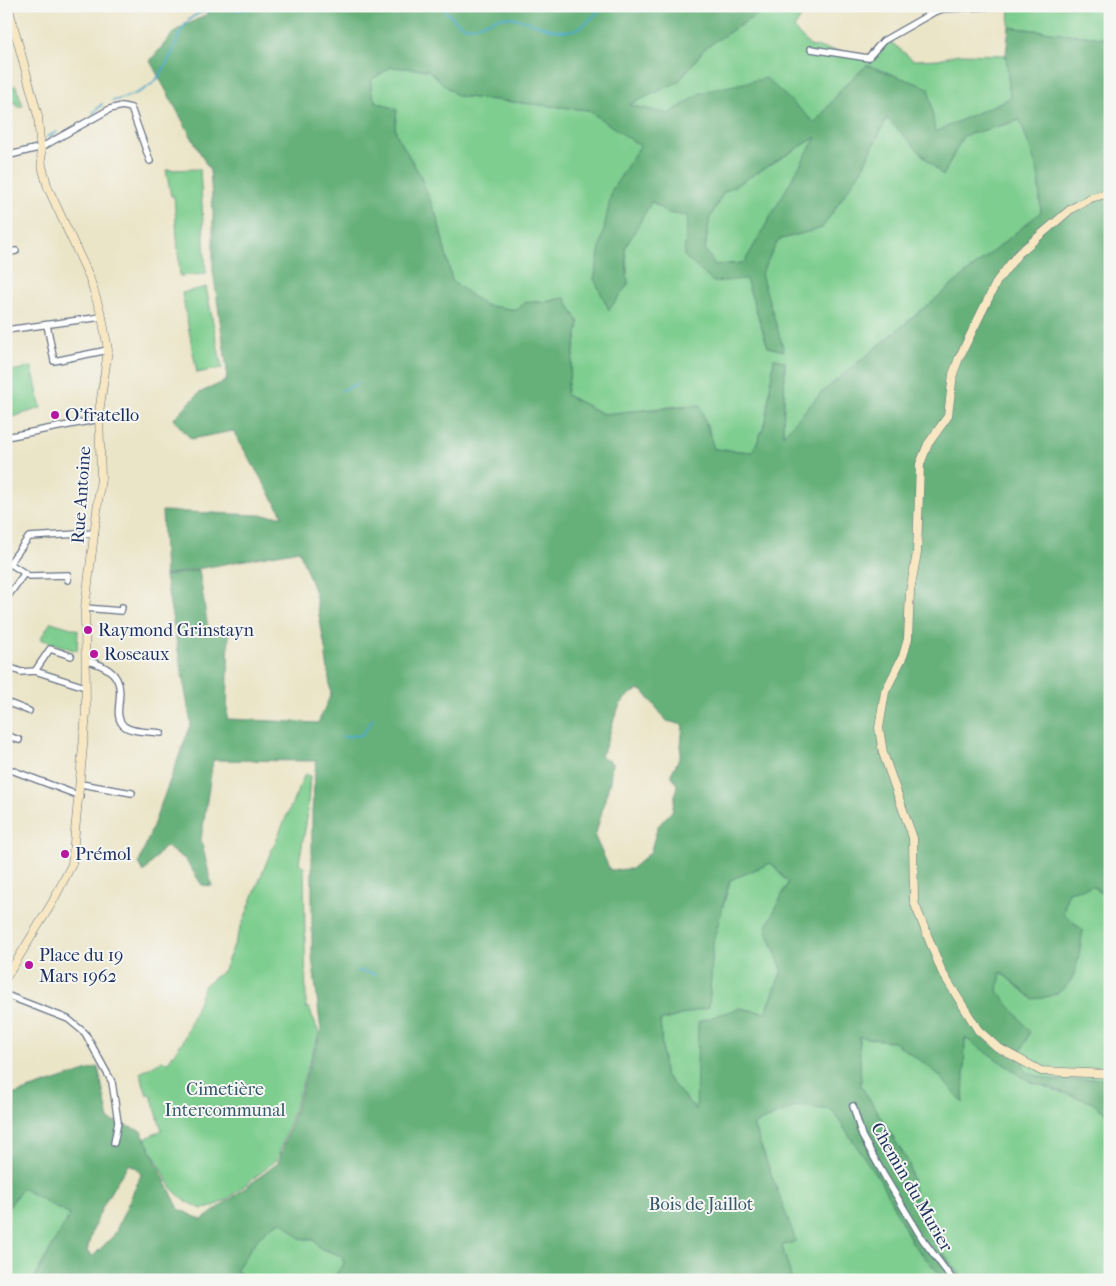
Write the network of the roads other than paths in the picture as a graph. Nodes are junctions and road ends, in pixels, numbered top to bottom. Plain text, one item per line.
1 (8, 6) edge
2 (1004, 6) edge
3 (811, 49) dead end
4 (42, 147) junction
5 (6, 156) edge
6 (150, 161) dead end
7 (1110, 193) edge
8 (16, 251) dead end
9 (6, 253) edge
10 (102, 317) junction
11 (47, 325) junction
12 (6, 330) edge
13 (108, 350) junction
14 (100, 419) junction
15 (6, 438) edge
16 (95, 533) junction
17 (7, 564) edge
18 (24, 574) junction
19 (68, 580) dead end
20 (6, 599) edge
21 (122, 607) dead end
22 (85, 608) junction
23 (70, 656) dead end
24 (85, 660) junction
25 (6, 666) edge
26 (35, 671) junction
27 (85, 687) junction
28 (6, 702) edge
29 (29, 712) dead end
30 (162, 733) dead end
31 (6, 734) edge
32 (19, 740) dead end
33 (6, 768) edge
34 (81, 784) junction
35 (132, 793) dead end
36 (80, 796) junction
37 (6, 978) edge
38 (6, 995) edge
39 (1110, 1074) edge
40 (853, 1106) dead end
41 (114, 1143) dead end
42 (953, 1280) edge

1 - 4 street, Rue Antoine
2 - 3 street
4 - 5 street
4 - 6 street
4 - 10 street, Rue Antoine
7 - 39 street
8 - 9 street
10 - 11 street
10 - 13 street, Rue Antoine
11 - 12 street
11 - 13 street
13 - 14 street, Rue Antoine
14 - 15 street
14 - 16 street, Rue Antoine
16 - 17 street
16 - 22 street, Rue Antoine
17 - 18 street
18 - 19 street
18 - 20 street
21 - 22 street
22 - 24 street, Rue Antoine
23 - 26 street
24 - 27 street, Rue Antoine
24 - 30 street
25 - 26 street
26 - 27 street
27 - 34 street, Rue Antoine
28 - 29 street
31 - 32 street
33 - 36 street
34 - 35 street
34 - 36 street, Rue Antoine
36 - 37 street, Rue Antoine
38 - 41 street
40 - 42 street, Chemin du Murier

